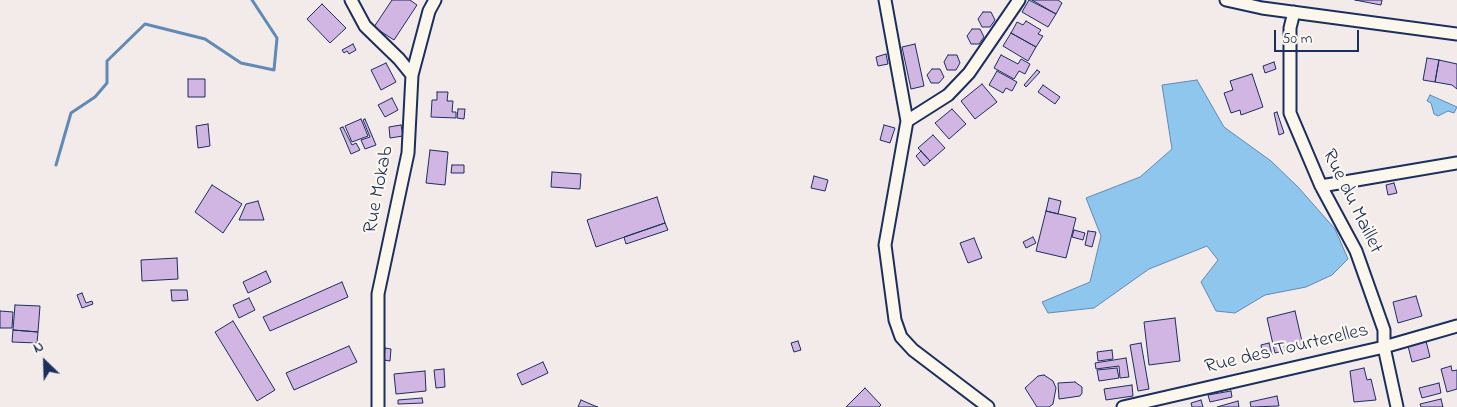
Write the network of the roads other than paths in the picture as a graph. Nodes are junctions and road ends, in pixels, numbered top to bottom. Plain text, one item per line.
1 (352, 0) edge
2 (435, 0) edge
3 (885, 0) edge
4 (1019, 0) edge
5 (1226, 0) edge
6 (1294, 12) junction
7 (1457, 34) edge
8 (412, 75) junction
9 (907, 121) junction
10 (1457, 163) edge
11 (1321, 186) junction
12 (1457, 326) edge
13 (1384, 347) junction
14 (378, 407) edge
15 (988, 407) edge
16 (1123, 407) edge
17 (1397, 407) edge

1 - 8 street
2 - 8 street, Rue Mokab
3 - 9 street
4 - 9 street
5 - 6 street
6 - 7 street
6 - 11 street, Rue du Maillet
8 - 14 street, Rue Mokab
9 - 15 street
10 - 11 street
11 - 13 street, Rue du Maillet
12 - 13 street, Rue des Tourterelles
13 - 16 street, Rue des Tourterelles
13 - 17 street, Rue du Maillet

